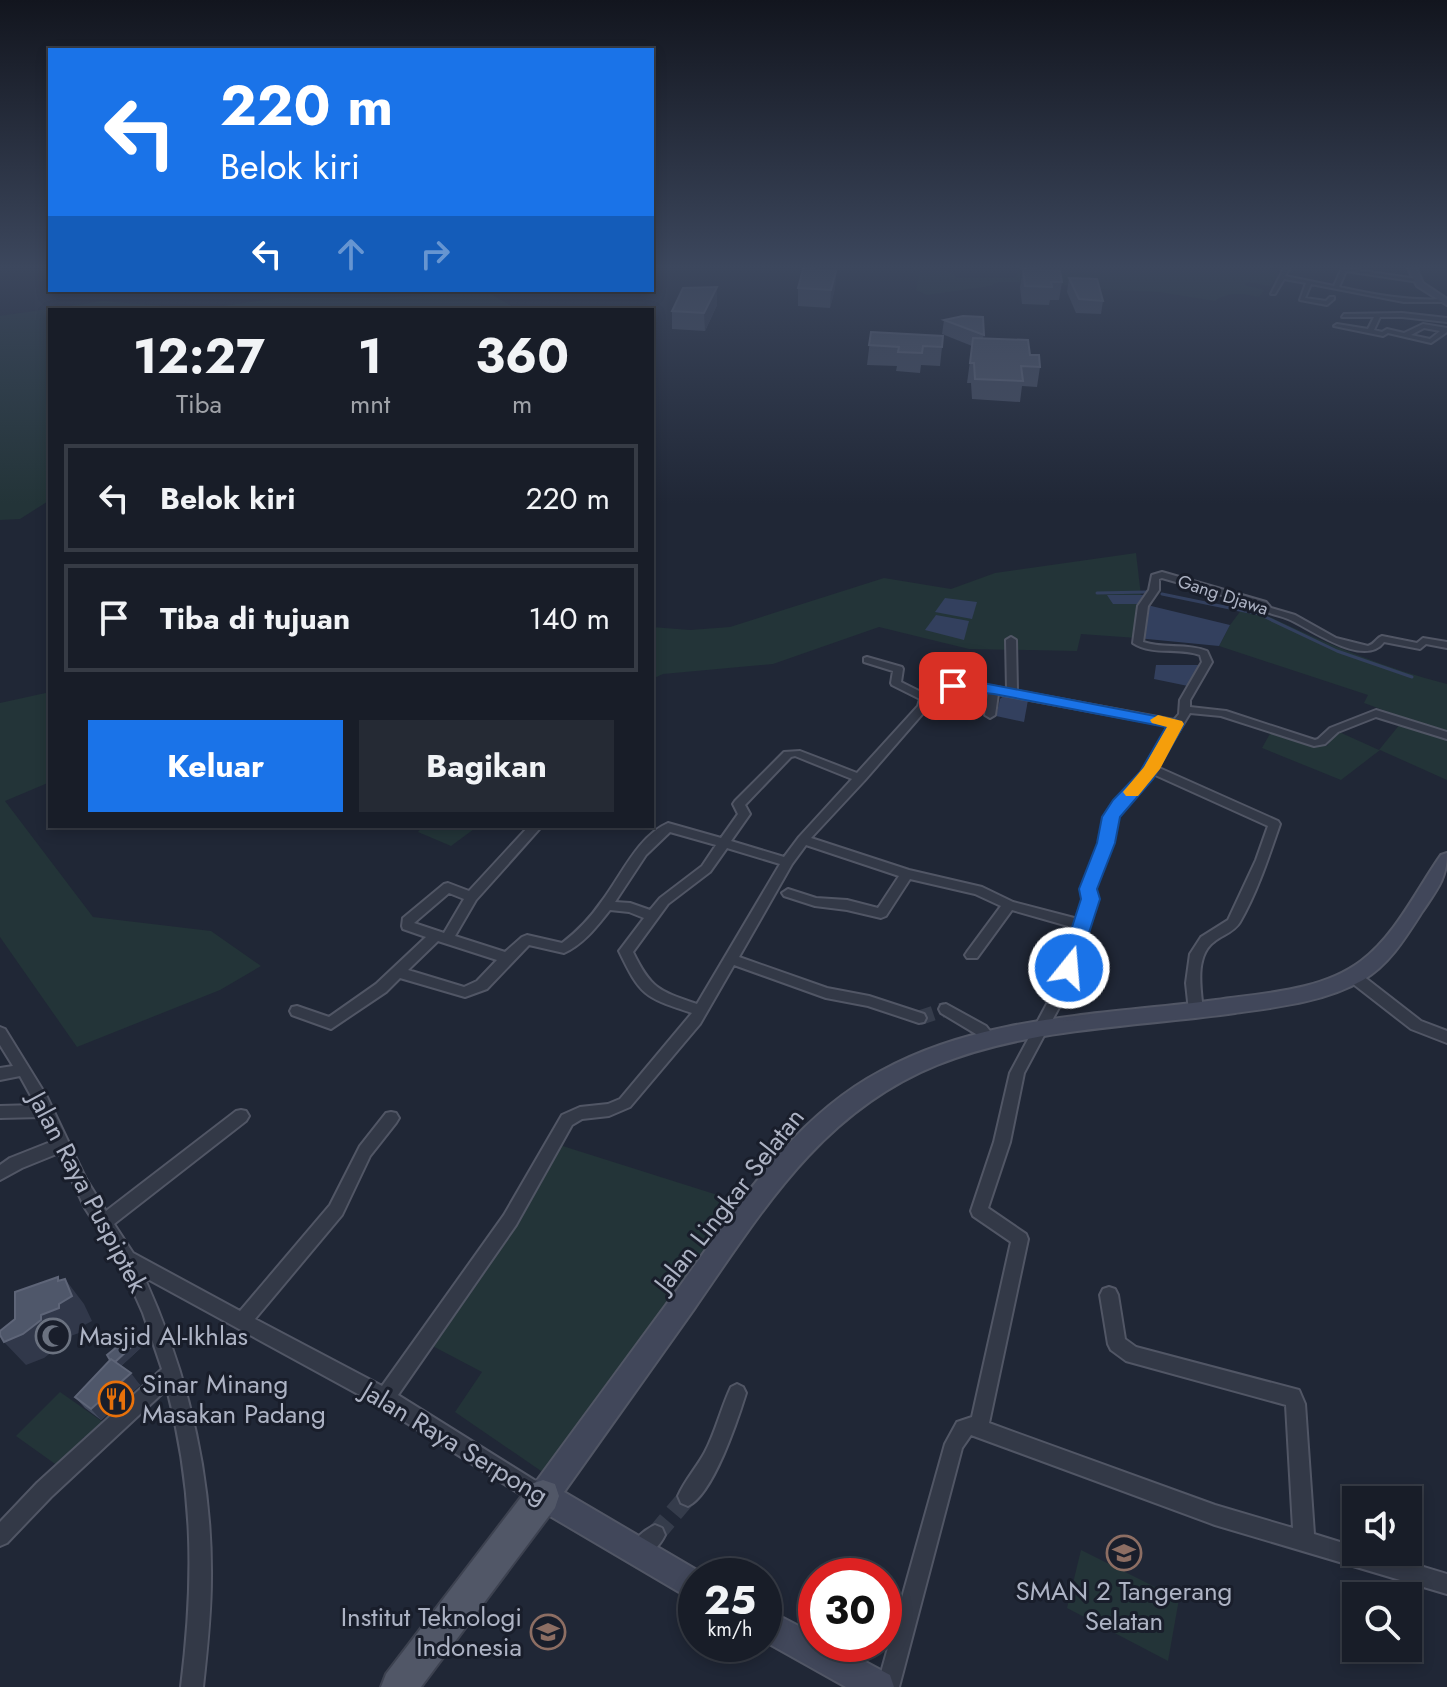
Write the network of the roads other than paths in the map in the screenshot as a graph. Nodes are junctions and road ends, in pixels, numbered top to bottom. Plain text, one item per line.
1 (1011, 640) dead end
2 (1447, 645) edge
3 (867, 660) dead end
4 (994, 689) junction
5 (1012, 692) junction
6 (923, 707) junction
7 (1187, 710) junction
8 (990, 715) dead end
9 (1176, 724) junction
10 (1447, 736) edge
11 (1151, 769) junction
12 (861, 778) junction
13 (534, 828) edge
14 (803, 840) junction
15 (722, 843) junction
16 (1447, 859) edge
17 (787, 862) junction
18 (907, 874) junction
19 (788, 893) dead end
20 (471, 897) junction
21 (608, 905) junction
22 (1009, 905) junction
23 (652, 916) junction
24 (1081, 925) junction
25 (441, 937) junction
26 (972, 955) dead end
27 (507, 958) junction
28 (730, 959) junction
29 (397, 972) junction
30 (1353, 976) junction
31 (946, 1009) dead end
32 (700, 1010) junction
33 (297, 1011) dead end
34 (1196, 1011) junction
35 (919, 1018) tunnel mouth
36 (1038, 1030) junction
37 (0, 1033) edge
38 (1447, 1037) edge
39 (990, 1040) junction
40 (23, 1070) junction
41 (0, 1074) edge
42 (47, 1111) junction
43 (0, 1112) edge
44 (241, 1116) dead end
45 (391, 1118) dead end
46 (61, 1145) junction
47 (0, 1173) edge
48 (103, 1223) junction
49 (127, 1259) junction
50 (1109, 1295) dead end
51 (244, 1319) junction
52 (172, 1372) junction
53 (737, 1393) dead end
54 (385, 1398) junction
55 (979, 1427) junction
56 (543, 1496) junction
57 (688, 1496) tunnel mouth
58 (0, 1536) edge
59 (1304, 1541) junction
60 (678, 1572) edge
61 (1447, 1584) edge
62 (782, 1634) edge
63 (192, 1687) edge
64 (399, 1687) edge
65 (878, 1687) edge
66 (888, 1687) edge

1 - 5 street
2 - 7 street, Gang Djawa
3 - 6 street
4 - 5 street
4 - 6 street
4 - 8 street
5 - 9 street
6 - 12 street
7 - 9 street, Gang Djawa
7 - 10 street
9 - 11 street, Gang Djawa
11 - 24 street, Gang Djawa
11 - 34 street
12 - 14 street
12 - 15 street
13 - 20 street
14 - 17 street
14 - 18 street
15 - 17 street
15 - 21 street
15 - 23 street
16 - 30 main road, Jalan Lingkar Selatan
17 - 28 street
18 - 19 street
18 - 22 street
20 - 25 street
20 - 25 street
21 - 23 street
21 - 27 street
22 - 24 street
22 - 26 street
23 - 32 street
24 - 36 street, Gang Djawa
25 - 27 street
25 - 29 street
27 - 29 street
28 - 32 street
28 - 35 street
29 - 33 street
30 - 34 main road, Jalan Lingkar Selatan
30 - 38 street
31 - 39 street
32 - 54 street
34 - 36 main road, Jalan Lingkar Selatan
36 - 39 main road, Jalan Lingkar Selatan
36 - 55 street, Gang Djawa
37 - 40 street, Jalan Raya Puspiptek
39 - 56 main road, Jalan Lingkar Selatan
40 - 41 street
40 - 42 street, Jalan Raya Puspiptek
42 - 43 street
42 - 46 street, Jalan Raya Puspiptek
44 - 48 street
45 - 51 street
46 - 47 street
46 - 48 street, Jalan Raya Puspiptek
48 - 49 street, Jalan Raya Puspiptek
49 - 51 street, Jalan Raya Serpong
49 - 52 street, Jalan Raya Puspiptek
50 - 59 street
51 - 54 street, Jalan Raya Serpong
52 - 58 street
52 - 63 street, Jalan Raya Puspiptek
53 - 57 street
54 - 56 street, Jalan Raya Serpong
55 - 59 street
55 - 66 street
56 - 60 main road, Jalan Raya Serpong
56 - 64 main road
59 - 61 street
62 - 65 main road

